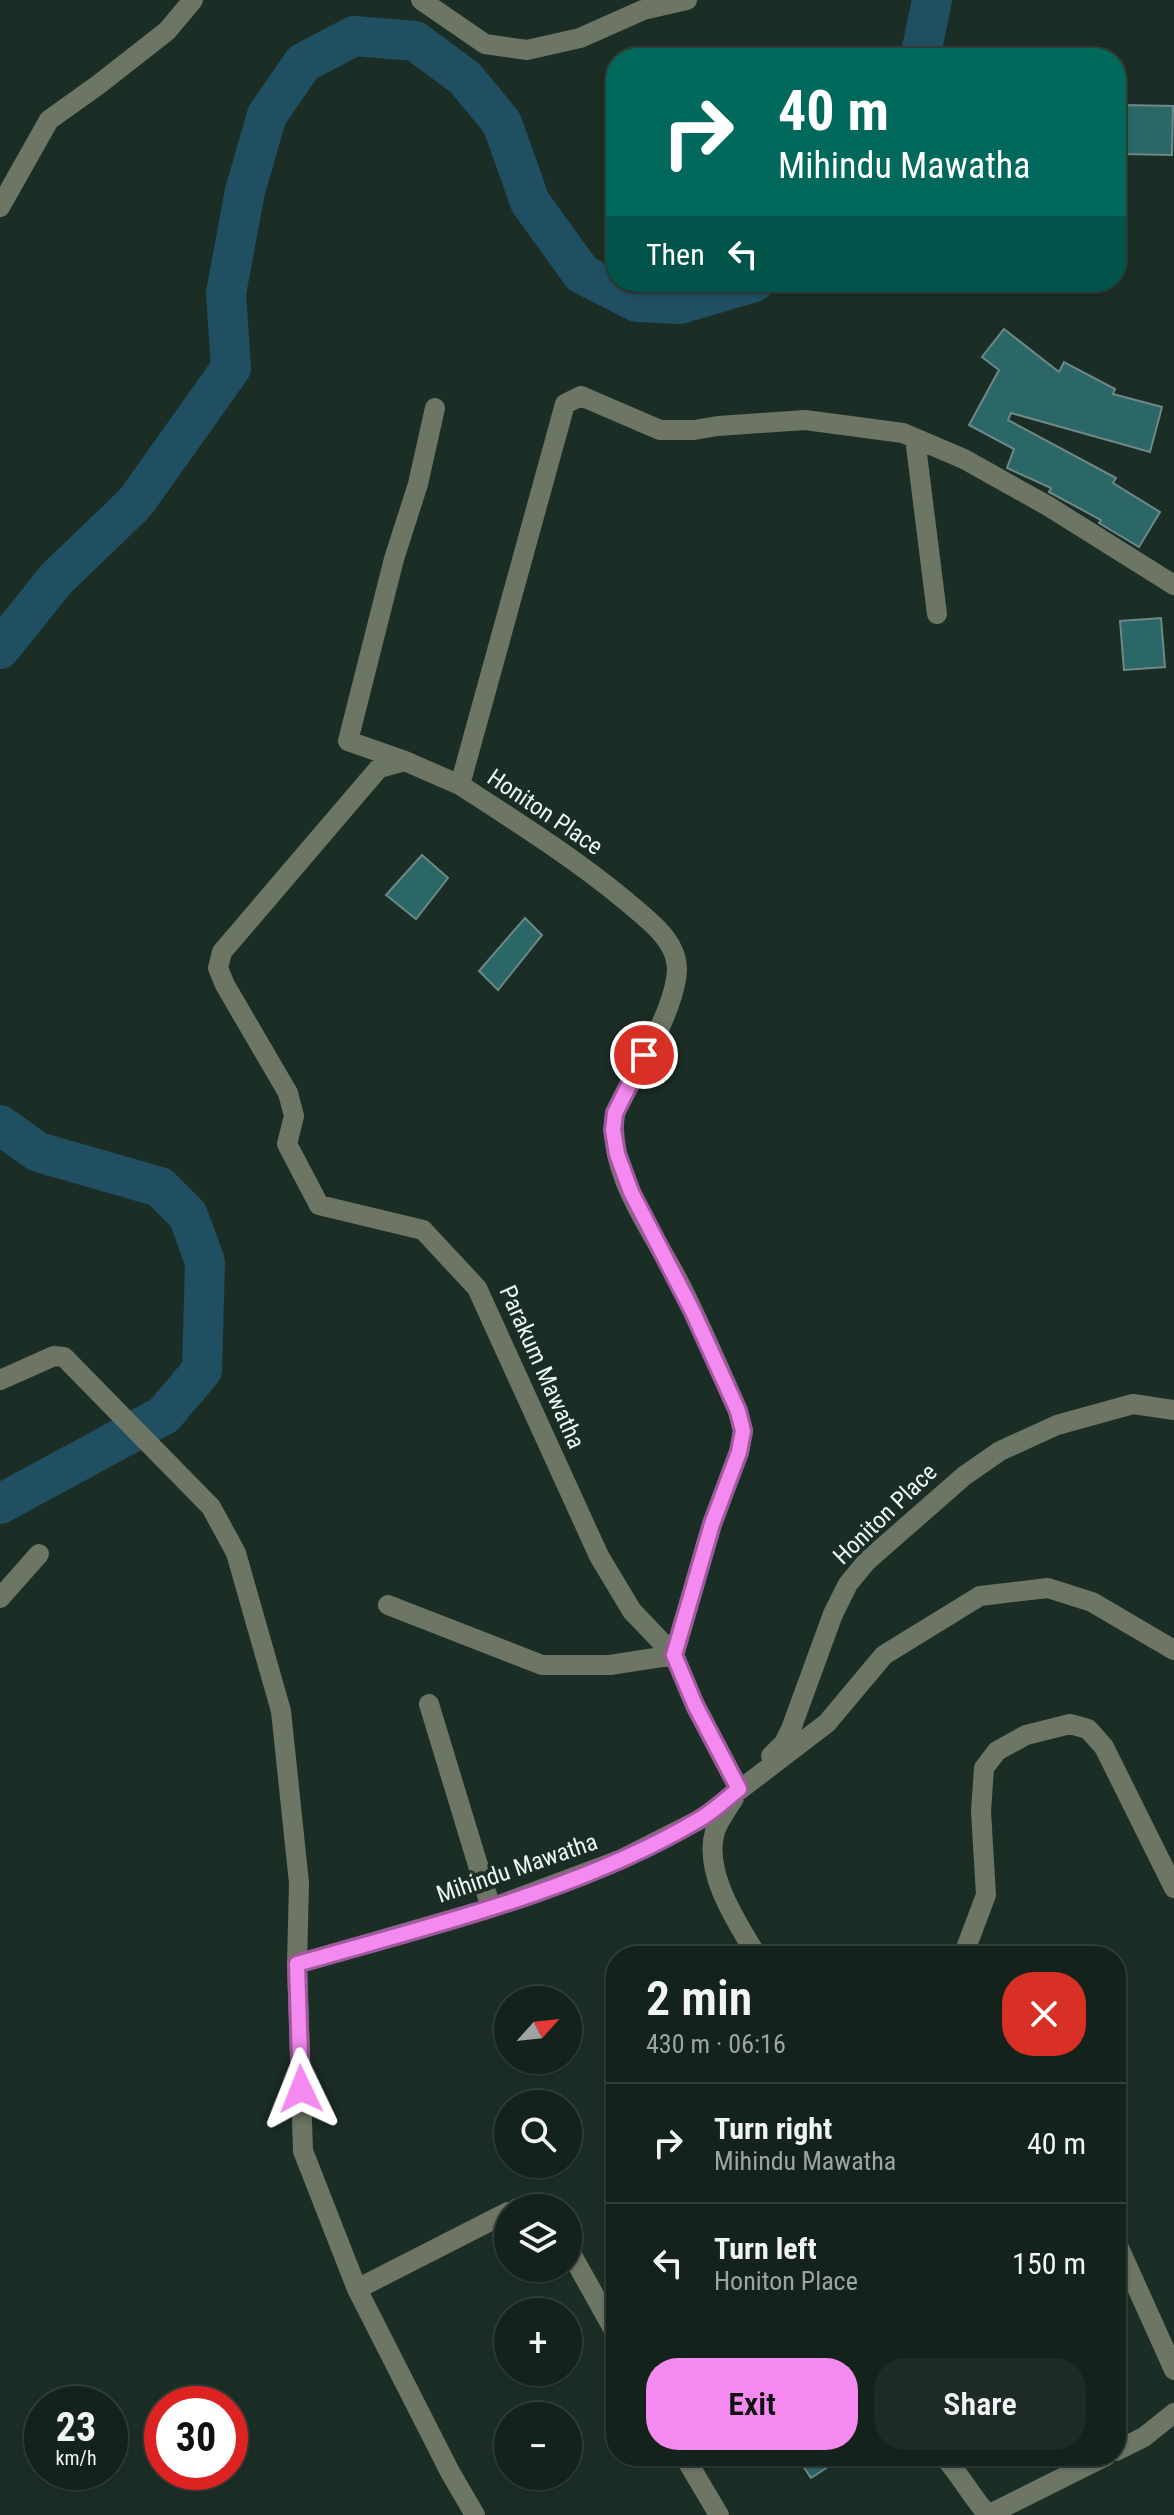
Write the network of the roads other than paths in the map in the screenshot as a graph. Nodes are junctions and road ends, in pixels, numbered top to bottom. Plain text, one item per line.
1 (193, 0) edge
2 (421, 0) edge
3 (687, 0) edge
4 (0, 207) edge
5 (435, 408) dead end
6 (915, 438) junction
7 (1174, 585) edge
8 (937, 614) dead end
9 (405, 761) junction
10 (460, 785) junction
11 (0, 1380) edge
12 (1174, 1410) edge
13 (39, 1554) dead end
14 (0, 1598) edge
15 (388, 1605) dead end
16 (1174, 1650) edge
17 (674, 1655) junction
18 (429, 1704) dead end
19 (739, 1789) junction
20 (1174, 1888) edge
21 (491, 1908) junction
22 (751, 1946) edge
23 (967, 1946) edge
24 (297, 1964) junction
25 (494, 2219) edge
26 (1126, 2263) edge
27 (582, 2273) edge
28 (357, 2289) junction
29 (606, 2316) edge
30 (1174, 2370) edge
31 (1174, 2413) edge
32 (1126, 2446) edge
33 (690, 2466) edge
34 (955, 2466) edge
35 (1086, 2466) edge
36 (475, 2515) edge
37 (719, 2515) edge
38 (988, 2515) edge

1 - 4 street
2 - 3 street
5 - 9 street
6 - 7 street, Honiton Place
6 - 8 street
6 - 10 street, Honiton Place
9 - 10 street
9 - 17 street, Parakum Mawatha
10 - 17 street, Honiton Place
11 - 24 street
12 - 19 street, Honiton Place
13 - 14 street
15 - 17 street
16 - 19 street
17 - 19 street
18 - 21 street
19 - 21 street, Mihindu Mawatha
19 - 22 street, Honiton Place
20 - 23 street
21 - 24 street, Mihindu Mawatha
24 - 28 street
25 - 28 street
26 - 30 street
27 - 29 street
28 - 36 street
31 - 32 street
33 - 37 street
34 - 38 street
35 - 38 street

